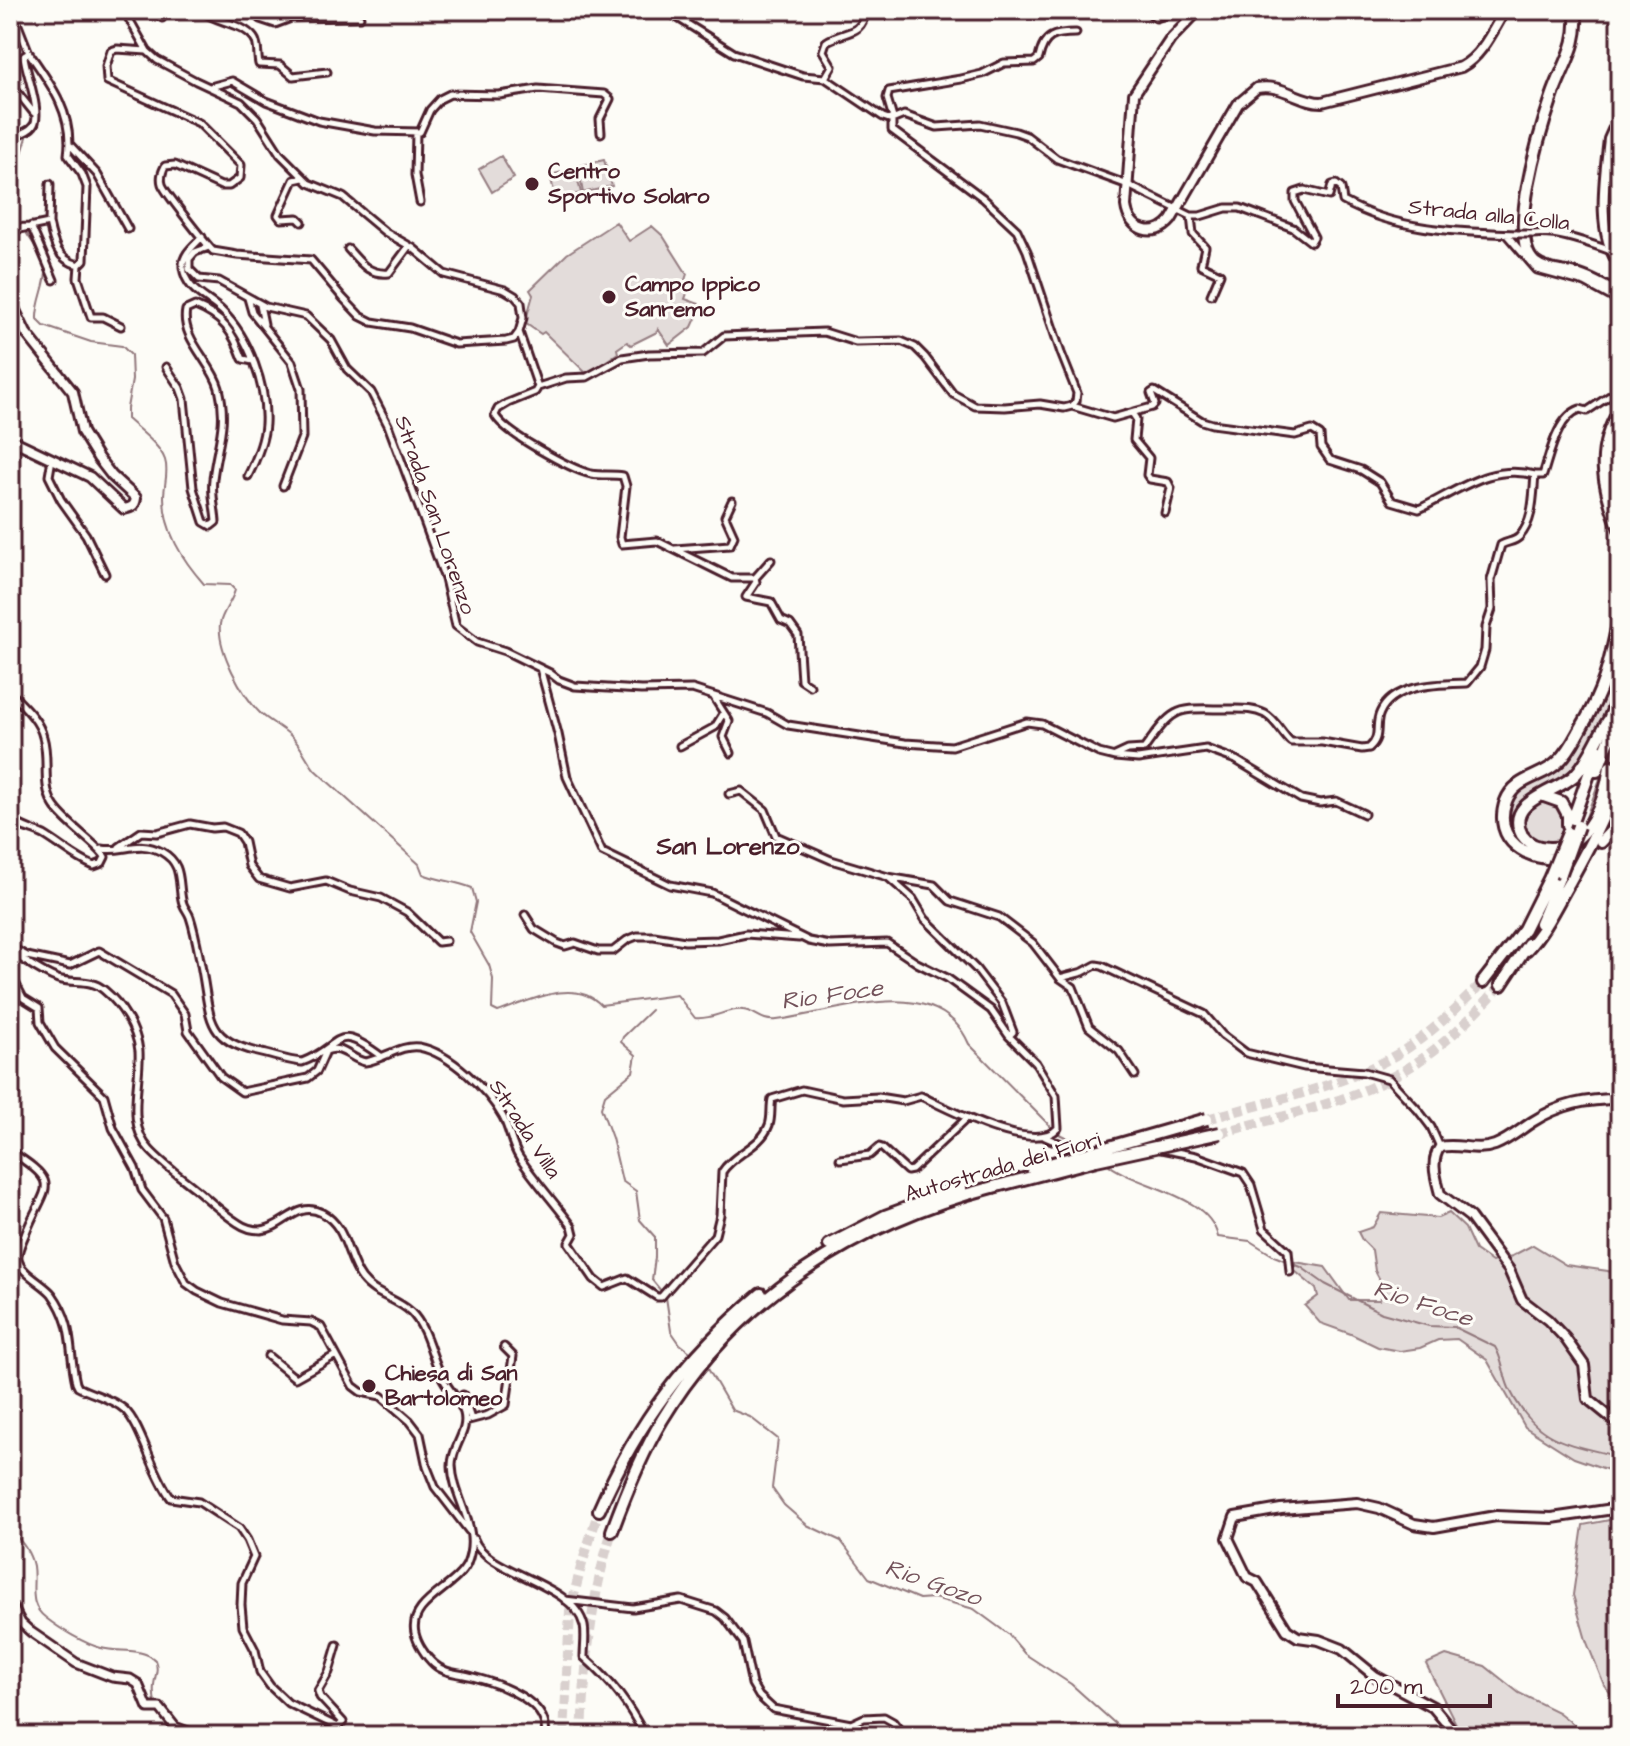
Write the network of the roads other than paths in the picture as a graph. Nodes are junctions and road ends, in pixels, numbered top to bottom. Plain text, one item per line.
1 (12, 10) edge
2 (124, 10) edge
3 (155, 10) edge
4 (201, 10) edge
5 (253, 10) edge
6 (665, 10) edge
7 (866, 10) edge
8 (1146, 10) edge
9 (1177, 10) edge
10 (1505, 10) edge
11 (1575, 10) edge
12 (1194, 12) edge
13 (360, 17) dead end
14 (162, 18) dead end
15 (1076, 33) dead end
16 (147, 51) junction
17 (28, 53) junction
18 (10, 67) edge
19 (327, 72) dead end
20 (825, 78) junction
21 (107, 81) junction
22 (11, 84) edge
23 (100, 87) dead end
24 (209, 87) junction
25 (35, 113) junction
26 (893, 119) junction
27 (1620, 123) edge
28 (416, 132) junction
29 (601, 133) dead end
30 (10, 138) edge
31 (71, 145) junction
32 (303, 178) junction
33 (50, 184) dead end
34 (1128, 185) junction
35 (420, 202) dead end
36 (1178, 209) junction
37 (1191, 216) junction
38 (302, 222) dead end
39 (49, 223) junction
40 (30, 226) junction
41 (128, 229) dead end
42 (10, 230) edge
43 (1506, 234) junction
44 (202, 237) junction
45 (409, 246) junction
46 (209, 247) junction
47 (348, 249) dead end
48 (1609, 250) junction
49 (1620, 254) edge
50 (79, 265) junction
51 (1620, 265) edge
52 (54, 280) dead end
53 (1211, 295) dead end
54 (248, 298) junction
55 (1620, 299) edge
56 (10, 300) edge
57 (260, 305) junction
58 (264, 325) junction
59 (121, 326) dead end
60 (519, 332) junction
61 (253, 361) junction
62 (166, 367) dead end
63 (538, 387) junction
64 (1620, 389) edge
65 (1072, 406) junction
66 (1620, 410) edge
67 (1132, 413) junction
68 (1620, 429) edge
69 (10, 439) edge
70 (52, 459) junction
71 (1535, 475) junction
72 (248, 476) dead end
73 (1605, 480) junction
74 (283, 486) dead end
75 (732, 501) dead end
76 (1165, 513) dead end
77 (1620, 529) edge
78 (673, 549) junction
79 (771, 560) dead end
80 (105, 574) dead end
81 (755, 578) junction
82 (1620, 614) edge
83 (1620, 644) edge
84 (540, 668) junction
85 (1613, 681) dead end
86 (810, 686) dead end
87 (10, 692) edge
88 (1620, 692) edge
89 (713, 696) junction
90 (1620, 712) tunnel mouth
91 (723, 714) junction
92 (1608, 721) junction
93 (1619, 741) edge
94 (680, 746) dead end
95 (731, 753) dead end
96 (1115, 757) junction
97 (1610, 767) tunnel mouth
98 (729, 794) dead end
99 (1542, 795) junction
100 (1364, 814) dead end
101 (10, 818) edge
102 (1620, 822) edge
103 (1568, 833) junction
104 (1601, 842) dead end
105 (102, 849) junction
106 (116, 849) junction
107 (1569, 851) junction
108 (1556, 875) junction
109 (888, 877) junction
110 (525, 915) dead end
111 (800, 937) junction
112 (446, 941) dead end
113 (1526, 950) junction
114 (10, 951) edge
115 (10, 973) edge
116 (1060, 978) junction
117 (1483, 982) tunnel mouth
118 (1501, 985) tunnel mouth
119 (1009, 1036) junction
120 (327, 1049) junction
121 (382, 1057) junction
122 (1135, 1075) dead end
123 (1620, 1099) edge
124 (966, 1119) junction
125 (1207, 1119) tunnel mouth
126 (1220, 1133) tunnel mouth
127 (1044, 1136) junction
128 (1440, 1147) junction
129 (10, 1151) edge
130 (840, 1159) dead end
131 (992, 1184) junction
132 (796, 1271) junction
133 (1290, 1272) dead end
134 (504, 1347) dead end
135 (336, 1355) junction
136 (268, 1356) dead end
137 (463, 1395) dead end
138 (468, 1420) junction
139 (1620, 1425) edge
140 (1620, 1508) edge
141 (599, 1510) tunnel mouth
142 (612, 1531) tunnel mouth
143 (472, 1534) junction
144 (564, 1600) junction
145 (10, 1603) edge
146 (337, 1645) dead end
147 (199, 1736) edge
148 (545, 1736) edge
149 (645, 1736) edge
150 (904, 1736) edge
151 (1457, 1736) edge

1 - 17 street
2 - 16 street
3 - 14 street
4 - 19 street
5 - 13 street
6 - 20 street
7 - 20 street
8 - 9 street
10 - 36 main road
11 - 55 highway
12 - 34 main road
15 - 26 street
16 - 21 street
16 - 24 street
17 - 25 street
17 - 31 street
18 - 22 street
20 - 26 street
21 - 23 street
21 - 44 street
22 - 25 street
24 - 28 street
24 - 32 street
25 - 30 street
26 - 34 street
26 - 65 street
27 - 48 main road
28 - 29 street
28 - 35 street
31 - 41 street
31 - 50 street
32 - 38 street
32 - 45 street
33 - 39 street
34 - 36 street
34 - 36 main road
36 - 37 street
37 - 43 street, Strada alla Colla
37 - 53 street
39 - 40 street
39 - 50 street
40 - 42 street
40 - 52 street
43 - 48 street, Strada alla Colla, bridge
43 - 55 street
44 - 46 street
44 - 61 street
45 - 47 street
45 - 60 street
46 - 54 street, Strada San Lorenzo
46 - 60 street
48 - 49 street, Strada alla Colla
48 - 51 main road
50 - 59 street
54 - 57 street, Strada San Lorenzo
54 - 58 street
56 - 70 main road
57 - 58 street
57 - 84 street, Strada San Lorenzo
58 - 74 street
60 - 63 street
61 - 62 street
61 - 72 street
63 - 65 street
63 - 78 street
64 - 71 street
65 - 67 street
66 - 73 highway
67 - 71 street
67 - 76 street
68 - 73 highway
69 - 70 main road
70 - 80 street
71 - 96 street
73 - 77 highway
75 - 78 street
78 - 81 street
79 - 81 street
81 - 86 street
82 - 107 highway
83 - 85 highway
84 - 89 street, Strada San Lorenzo
84 - 111 street
87 - 105 street
88 - 92 highway
89 - 91 street
89 - 96 street, Strada San Lorenzo
90 - 107 highway, bridge
91 - 94 street
91 - 95 street
92 - 99 highway
92 - 103 highway
93 - 113 highway
96 - 100 street, Strada San Lorenzo
97 - 99 highway
98 - 109 street
99 - 103 highway
101 - 105 street
102 - 104 highway
103 - 108 highway, bridge
105 - 106 street
106 - 112 street
106 - 120 street
107 - 108 highway, bridge
108 - 113 highway
108 - 117 highway
109 - 116 street
109 - 119 street
110 - 111 street
111 - 119 street
113 - 118 highway
114 - 120 street
114 - 138 street
115 - 135 street
116 - 122 street
116 - 128 street
119 - 127 street
120 - 121 street, Strada Villa
120 - 121 street
121 - 124 street, Strada Villa
123 - 128 main road
124 - 127 street
124 - 130 street
125 - 131 highway, Autostrada dei Fiori, bridge
126 - 131 highway, Autostrada dei Fiori, bridge
127 - 133 street
128 - 139 main road
129 - 146 street
131 - 132 highway, Autostrada dei Fiori
132 - 141 highway, Autostrada dei Fiori
132 - 142 highway, Autostrada dei Fiori
134 - 138 street
135 - 136 street
135 - 143 street
137 - 138 street
138 - 143 street
140 - 151 main road
143 - 144 street
143 - 148 street
144 - 149 street
144 - 150 street
145 - 147 street

